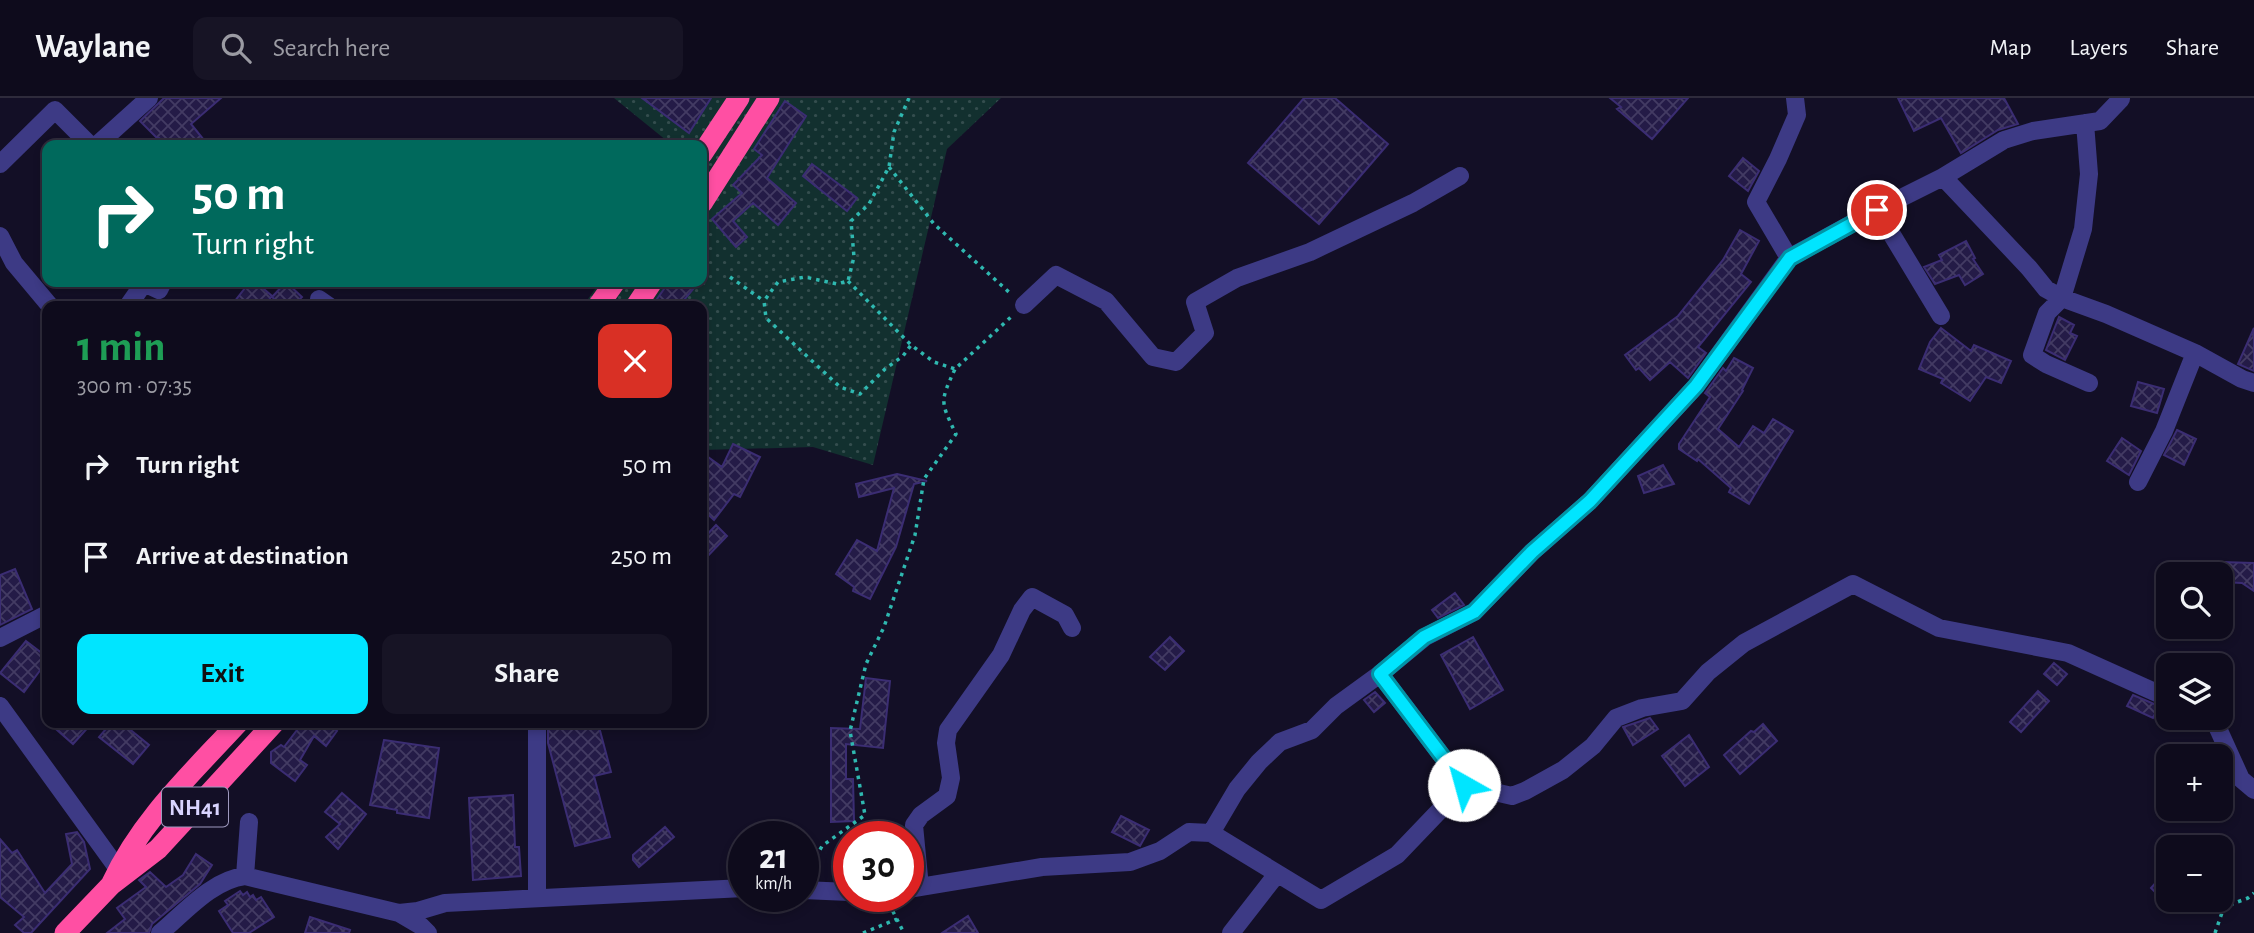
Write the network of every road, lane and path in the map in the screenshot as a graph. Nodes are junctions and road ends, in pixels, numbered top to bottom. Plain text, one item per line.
1 (149, 98) edge
2 (739, 98) edge
3 (769, 98) edge
4 (909, 98) edge
5 (1795, 98) edge
6 (2121, 99) edge
7 (2085, 123) junction
8 (85, 140) edge
9 (103, 140) edge
10 (707, 146) edge
11 (0, 164) edge
12 (890, 167) junction
13 (1460, 176) dead end
14 (1943, 177) junction
15 (707, 195) edge
16 (1877, 210) junction
17 (0, 236) edge
18 (1790, 258) junction
19 (7, 267) edge
20 (730, 277) dead end
21 (848, 281) junction
22 (2062, 298) junction
23 (44, 301) edge
24 (764, 301) junction
25 (1024, 305) junction
26 (1941, 316) dead end
27 (911, 345) junction
28 (2195, 353) junction
29 (955, 369) junction
30 (2089, 383) dead end
31 (2254, 383) edge
32 (2138, 482) dead end
33 (42, 617) edge
34 (1072, 628) dead end
35 (0, 638) edge
36 (1380, 674) junction
37 (2156, 693) edge
38 (0, 706) edge
39 (233, 728) edge
40 (269, 728) edge
41 (537, 728) edge
42 (2220, 730) edge
43 (1464, 785) junction
44 (2254, 790) edge
45 (917, 821) edge
46 (249, 822) dead end
47 (1211, 833) junction
48 (819, 852) edge
49 (1278, 874) junction
50 (246, 876) junction
51 (115, 877) junction
52 (924, 886) edge
53 (728, 889) edge
54 (2254, 893) edge
55 (537, 897) junction
56 (893, 912) edge
57 (399, 913) junction
58 (897, 919) junction
59 (1239, 930) edge
60 (65, 933) edge
61 (160, 933) edge
62 (428, 933) edge
63 (863, 933) edge
64 (905, 933) edge
65 (2215, 933) edge

1 - 9 street
2 - 10 highway
3 - 15 highway
4 - 12 path
5 - 18 street
6 - 7 street
7 - 14 street
7 - 22 street
8 - 11 street
12 - 21 path
12 - 25 path
13 - 25 street
14 - 16 street
14 - 22 street
16 - 18 street
16 - 26 street
17 - 19 street
18 - 36 street
19 - 23 street
20 - 24 path
21 - 24 path
21 - 27 path
22 - 28 street
22 - 30 street
24 - 27 path
25 - 29 path
27 - 29 path
28 - 31 street
28 - 32 street
29 - 48 path
33 - 35 street
34 - 45 street
36 - 43 street
36 - 47 street
37 - 43 street
38 - 51 street
39 - 51 highway, NH41
40 - 51 highway, NH41
41 - 55 street
42 - 44 street
43 - 49 street
46 - 50 street
47 - 49 street
47 - 52 street
49 - 59 street
50 - 57 street
50 - 61 street
51 - 60 highway, NH41
53 - 55 street
54 - 65 path
55 - 57 street
56 - 58 path
57 - 62 street
58 - 63 path
58 - 64 path

